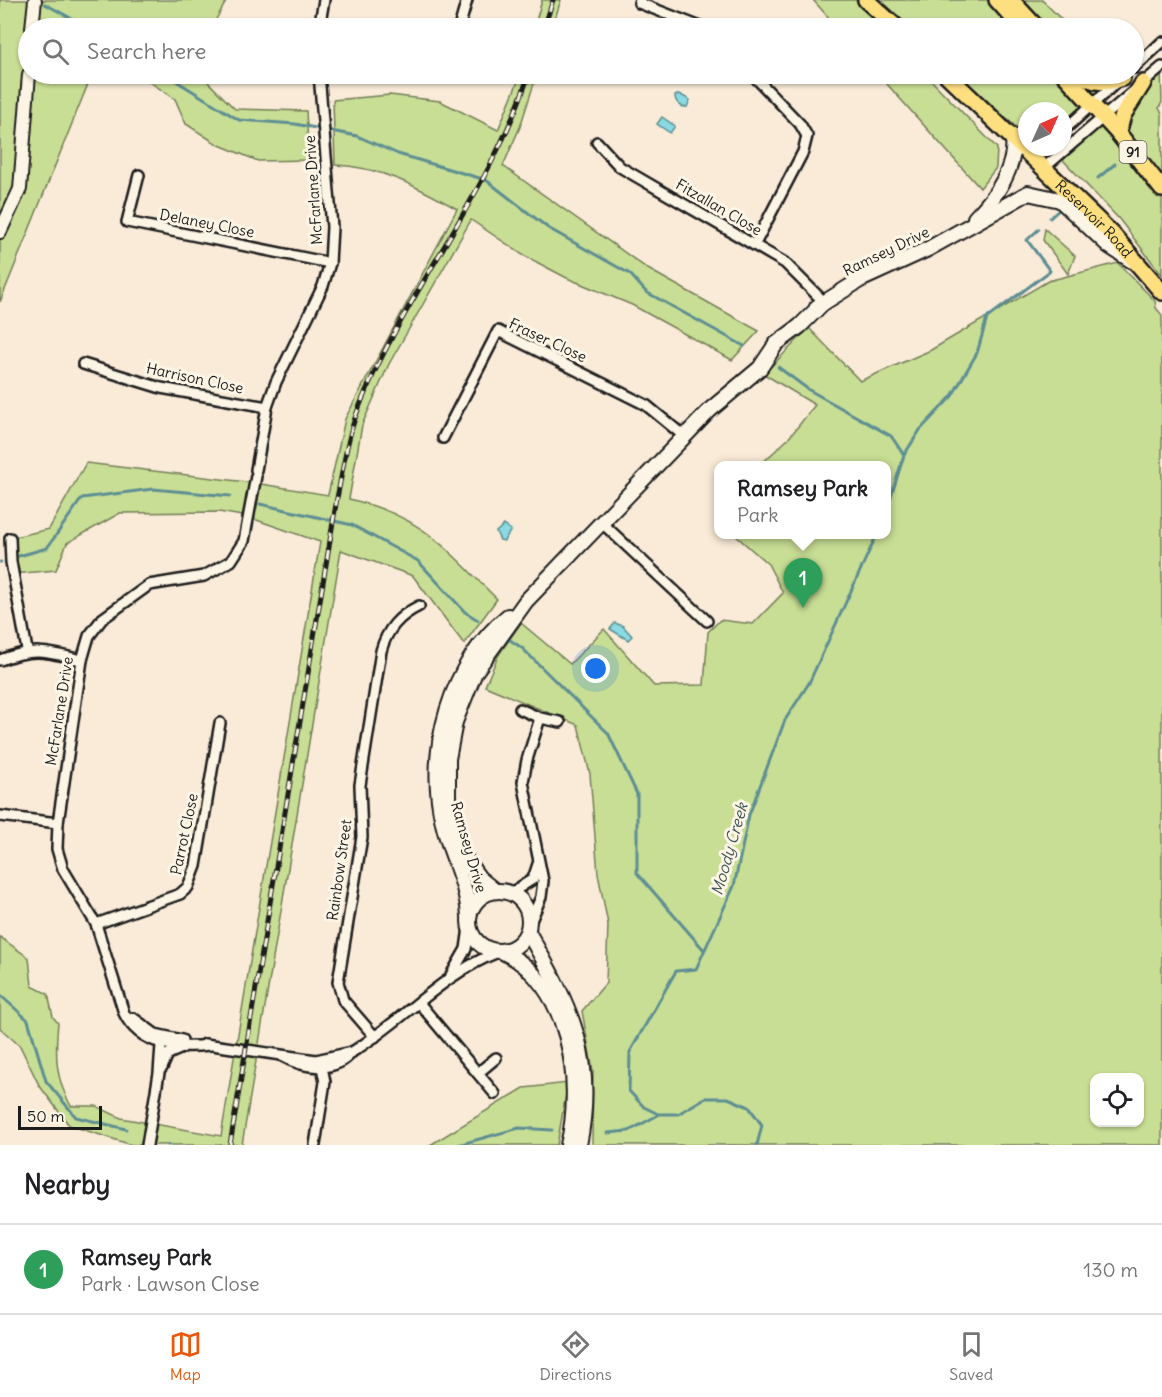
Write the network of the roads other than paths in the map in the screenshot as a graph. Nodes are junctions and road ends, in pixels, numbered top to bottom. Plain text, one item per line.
1 (35, 0) edge
2 (324, 0) edge
3 (467, 0) edge
4 (640, 0) edge
5 (866, 0) edge
6 (997, 0) edge
7 (1011, 0) edge
8 (33, 18) edge
9 (321, 18) edge
10 (462, 18) edge
11 (677, 18) edge
12 (886, 18) edge
13 (1014, 18) edge
14 (1028, 18) edge
15 (1162, 42) edge
16 (1144, 59) edge
17 (1162, 67) edge
18 (1144, 82) edge
19 (29, 84) edge
20 (320, 84) edge
21 (762, 84) edge
22 (957, 84) edge
23 (1073, 84) edge
24 (1115, 84) edge
25 (1142, 84) edge
26 (1142, 84) edge
27 (1092, 104) junction
28 (1104, 117) junction
29 (1072, 123) edge
30 (1118, 133) junction
31 (1013, 136) junction
32 (597, 142) dead end
33 (1041, 157) edge
34 (140, 175) dead end
35 (1162, 189) edge
36 (962, 229) junction
37 (0, 232) edge
38 (755, 244) junction
39 (330, 263) junction
40 (1141, 267) junction
41 (1162, 292) edge
42 (824, 302) junction
43 (83, 364) dead end
44 (267, 407) junction
45 (685, 437) junction
46 (443, 438) dead end
47 (601, 522) junction
48 (10, 538) dead end
49 (526, 601) junction
50 (419, 606) dead end
51 (707, 621) dead end
52 (27, 650) junction
53 (0, 660) edge
54 (82, 660) junction
55 (520, 709) dead end
56 (540, 718) junction
57 (561, 722) dead end
58 (220, 723) dead end
59 (0, 816) edge
60 (58, 823) junction
61 (538, 862) junction
62 (495, 891) junction
63 (511, 893) junction
64 (469, 922) junction
65 (96, 924) junction
66 (529, 927) junction
67 (500, 952) junction
68 (449, 978) junction
69 (419, 1003) junction
70 (375, 1037) junction
71 (164, 1040) junction
72 (209, 1044) junction
73 (190, 1047) junction
74 (496, 1058) dead end
75 (322, 1064) junction
76 (159, 1073) junction
77 (478, 1073) junction
78 (495, 1094) dead end
79 (147, 1145) edge
80 (315, 1145) edge
81 (568, 1145) edge
82 (579, 1145) edge

1 - 8 street
2 - 9 street
3 - 10 street
4 - 11 street
5 - 12 main road
6 - 13 main road
7 - 14 main road
15 - 16 street
17 - 18 street
19 - 37 street
20 - 39 street, McFarlane Drive
21 - 38 street
22 - 31 main road, Reservoir Road
23 - 27 main road, 91
24 - 27 street
25 - 28 street
26 - 30 main road
27 - 28 main road, 91
27 - 29 street
28 - 30 main road, 91
28 - 33 street
30 - 35 main road, 91
31 - 33 main road, Reservoir Road
31 - 36 main road, Ramsey Drive
32 - 38 street, Fitzallan Close
33 - 40 main road, Reservoir Road
34 - 39 street, Delaney Close
36 - 40 main road, Ramsey Drive
36 - 42 main road, Ramsey Drive
38 - 42 street, Fitzallan Close
39 - 44 street, McFarlane Drive
40 - 41 main road, Reservoir Road
42 - 45 main road, Ramsey Drive
43 - 44 street, Harrison Close
44 - 54 street, McFarlane Drive
45 - 46 street, Fraser Close
45 - 47 main road, Ramsey Drive
47 - 49 main road, Ramsey Drive
47 - 51 street
48 - 52 street
49 - 62 main road, Ramsey Drive
49 - 64 main road, Ramsey Drive
50 - 70 street, Rainbow Street
52 - 53 street
52 - 54 street
54 - 60 street, McFarlane Drive
55 - 56 street
56 - 57 street
56 - 61 street
58 - 65 street, Parrot Close
59 - 60 street
60 - 65 street, McFarlane Drive
61 - 63 street
61 - 66 street
62 - 63 main road
62 - 64 main road
63 - 66 main road
64 - 67 main road
64 - 68 street
65 - 71 street, McFarlane Drive
66 - 67 main road
66 - 82 main road
67 - 68 street
67 - 81 main road
68 - 69 street
69 - 70 street
69 - 77 street
70 - 75 street
71 - 72 street
71 - 73 street
71 - 76 street
72 - 73 street
72 - 75 street
73 - 76 street
74 - 77 street
75 - 80 street
76 - 79 street
77 - 78 street

